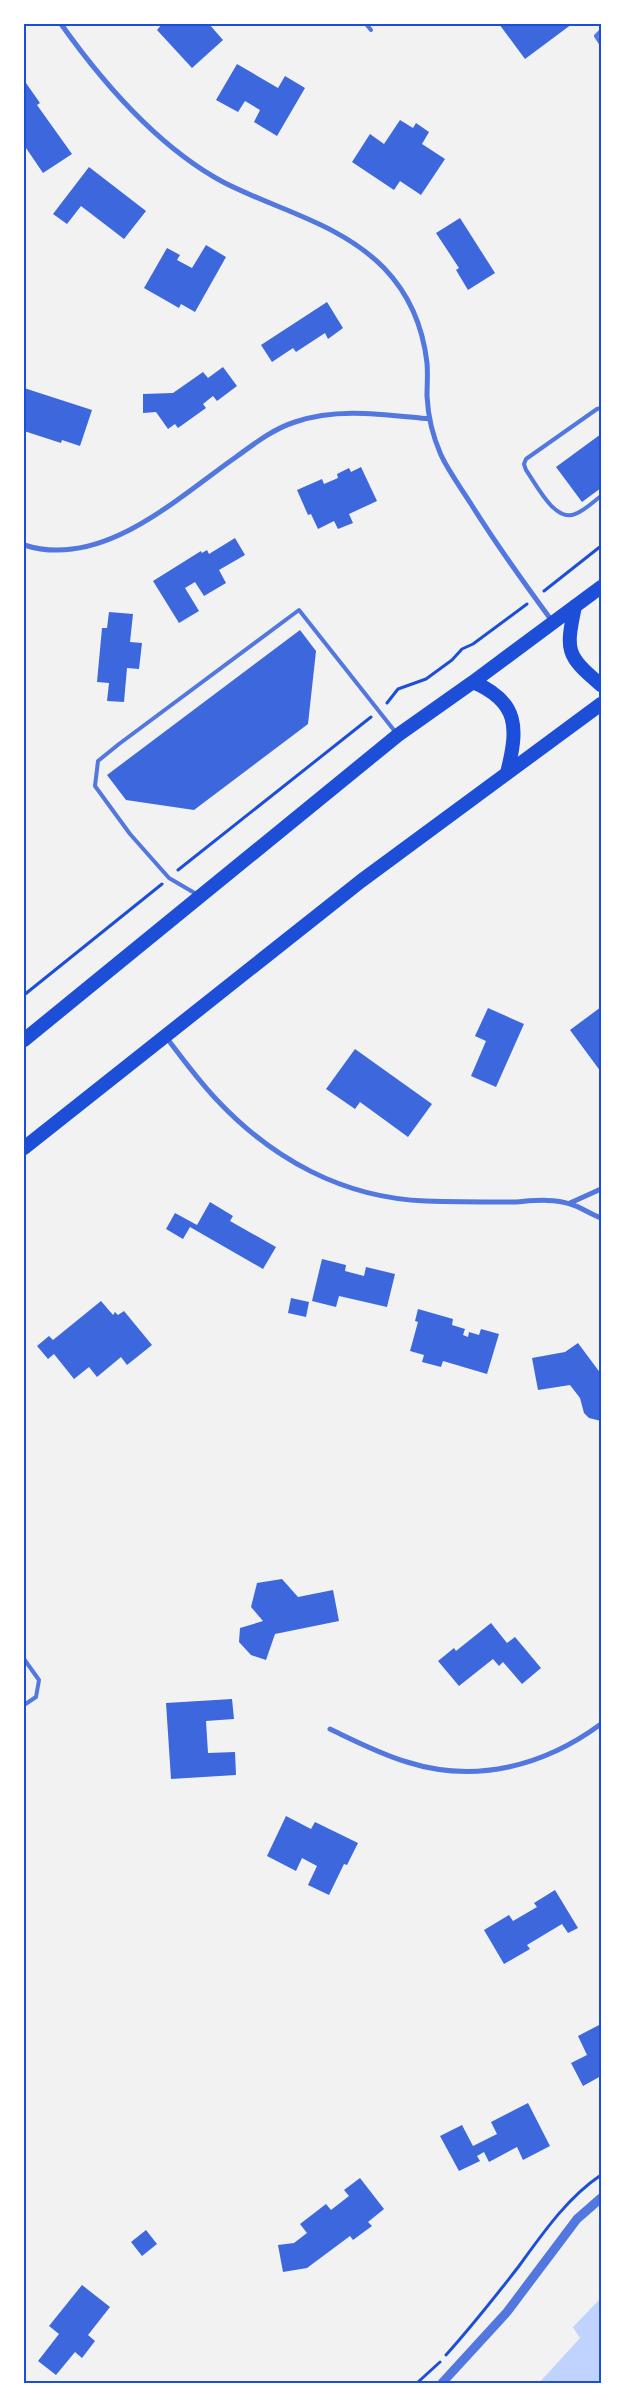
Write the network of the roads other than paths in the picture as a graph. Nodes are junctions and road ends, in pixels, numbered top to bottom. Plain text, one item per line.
1 (61, 24) edge
2 (366, 24) edge
3 (371, 30) dead end
4 (601, 31) edge
5 (601, 44) edge
6 (601, 408) edge
7 (430, 419) junction
8 (601, 496) edge
9 (24, 545) edge
10 (601, 587) edge
11 (575, 606) junction
12 (553, 623) junction
13 (473, 682) junction
14 (601, 685) edge
15 (601, 704) edge
16 (398, 735) junction
17 (507, 773) junction
18 (201, 897) junction
19 (165, 1037) junction
20 (24, 1040) edge
21 (24, 1148) edge
22 (601, 1189) edge
23 (570, 1203) junction
24 (601, 1218) edge
25 (24, 1659) edge
26 (24, 1706) edge
27 (601, 1724) edge
28 (330, 1729) dead end
29 (601, 2198) edge
30 (442, 2383) edge

1 - 7 street
2 - 3 lane
4 - 5 lane
6 - 8 lane
7 - 9 street
7 - 12 street
10 - 11 highway
11 - 12 highway
11 - 14 highway
12 - 13 highway
13 - 16 highway
13 - 17 highway
15 - 17 highway
16 - 18 highway
16 - 18 lane
17 - 19 highway
18 - 20 highway
19 - 21 highway
19 - 23 street
22 - 23 street
23 - 24 street
25 - 26 lane
27 - 28 street
29 - 30 street

